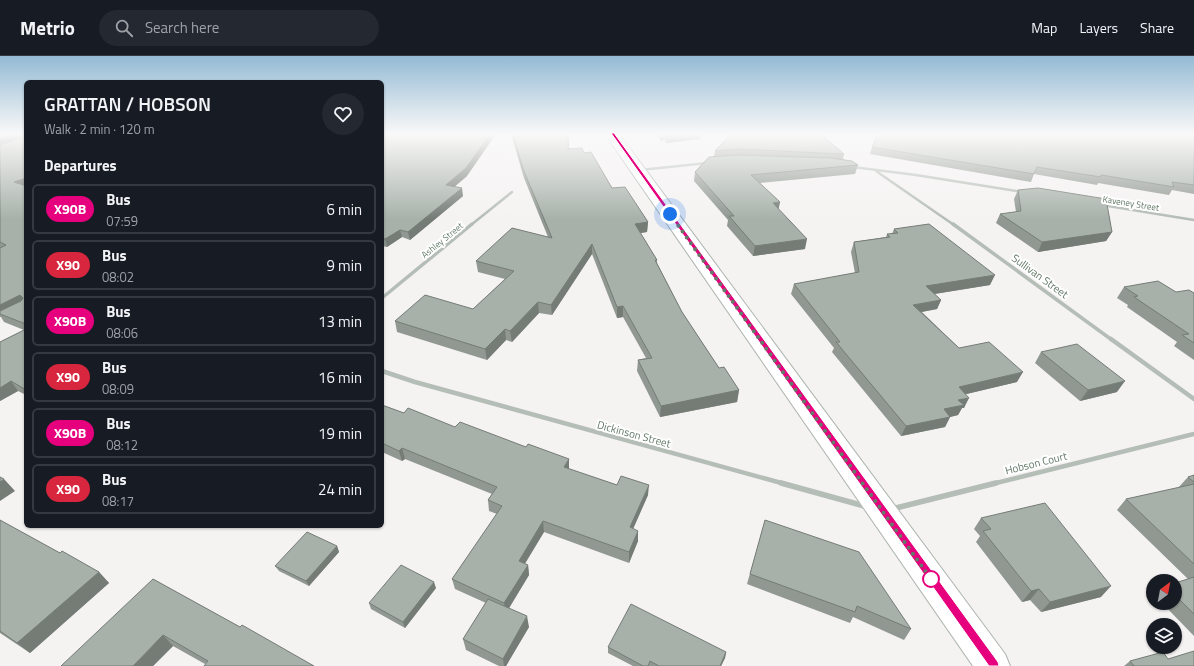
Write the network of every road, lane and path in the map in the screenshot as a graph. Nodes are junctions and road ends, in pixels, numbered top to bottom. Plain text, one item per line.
1 (633, 162) edge
2 (705, 162) edge
3 (847, 166) edge
4 (874, 169) junction
5 (638, 170) junction
6 (512, 192) dead end
7 (1026, 192) edge
8 (1096, 204) edge
9 (1194, 220) edge
10 (384, 296) edge
11 (384, 372) edge
12 (1194, 399) edge
13 (1194, 434) edge
14 (882, 512) junction
15 (993, 666) edge

1 - 5 main road
2 - 5 street
3 - 4 street
4 - 7 street
4 - 12 street, Sullivan Street
5 - 14 main road
6 - 10 street, Ashley Street
8 - 9 street, Kaveney Street
11 - 14 street, Dickinson Street
13 - 14 street, Hobson Court
14 - 15 main road

